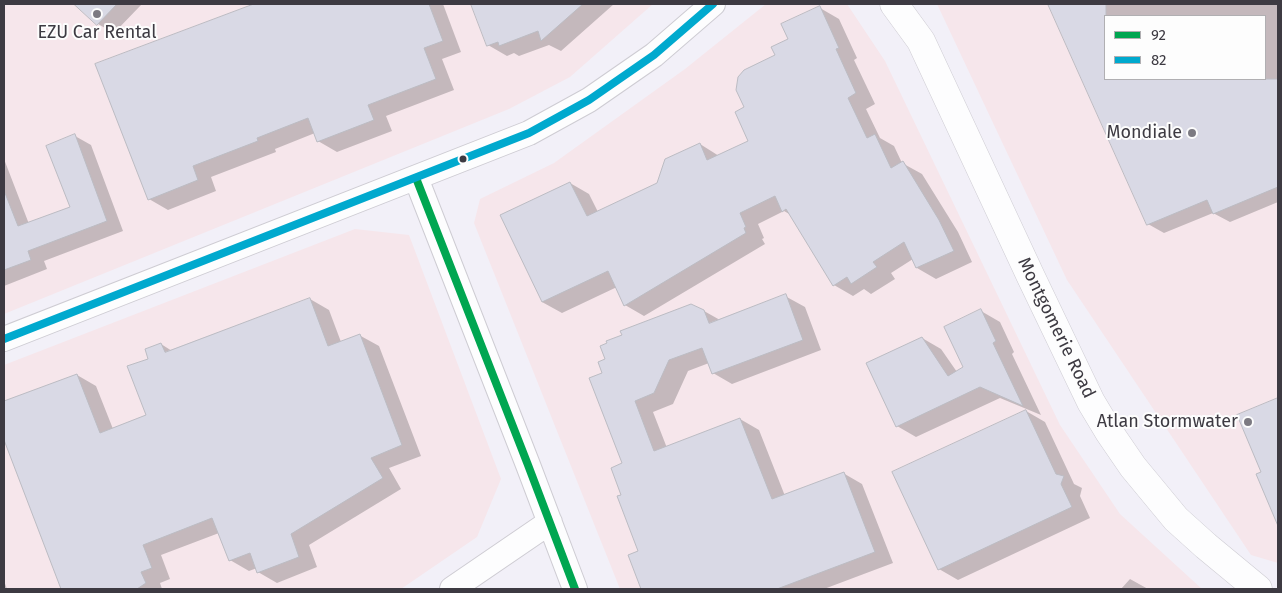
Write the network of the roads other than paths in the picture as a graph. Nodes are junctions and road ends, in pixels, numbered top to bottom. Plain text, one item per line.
1 (714, 4) edge
2 (894, 4) edge
3 (910, 15) edge
4 (416, 178) junction
5 (4, 339) edge
6 (550, 522) junction
7 (452, 589) edge
8 (575, 589) edge
9 (1258, 589) edge

1 - 4 street
2 - 3 street, Montgomerie Road
3 - 9 street, Montgomerie Road
4 - 5 street
4 - 6 street
6 - 7 street
6 - 8 street

